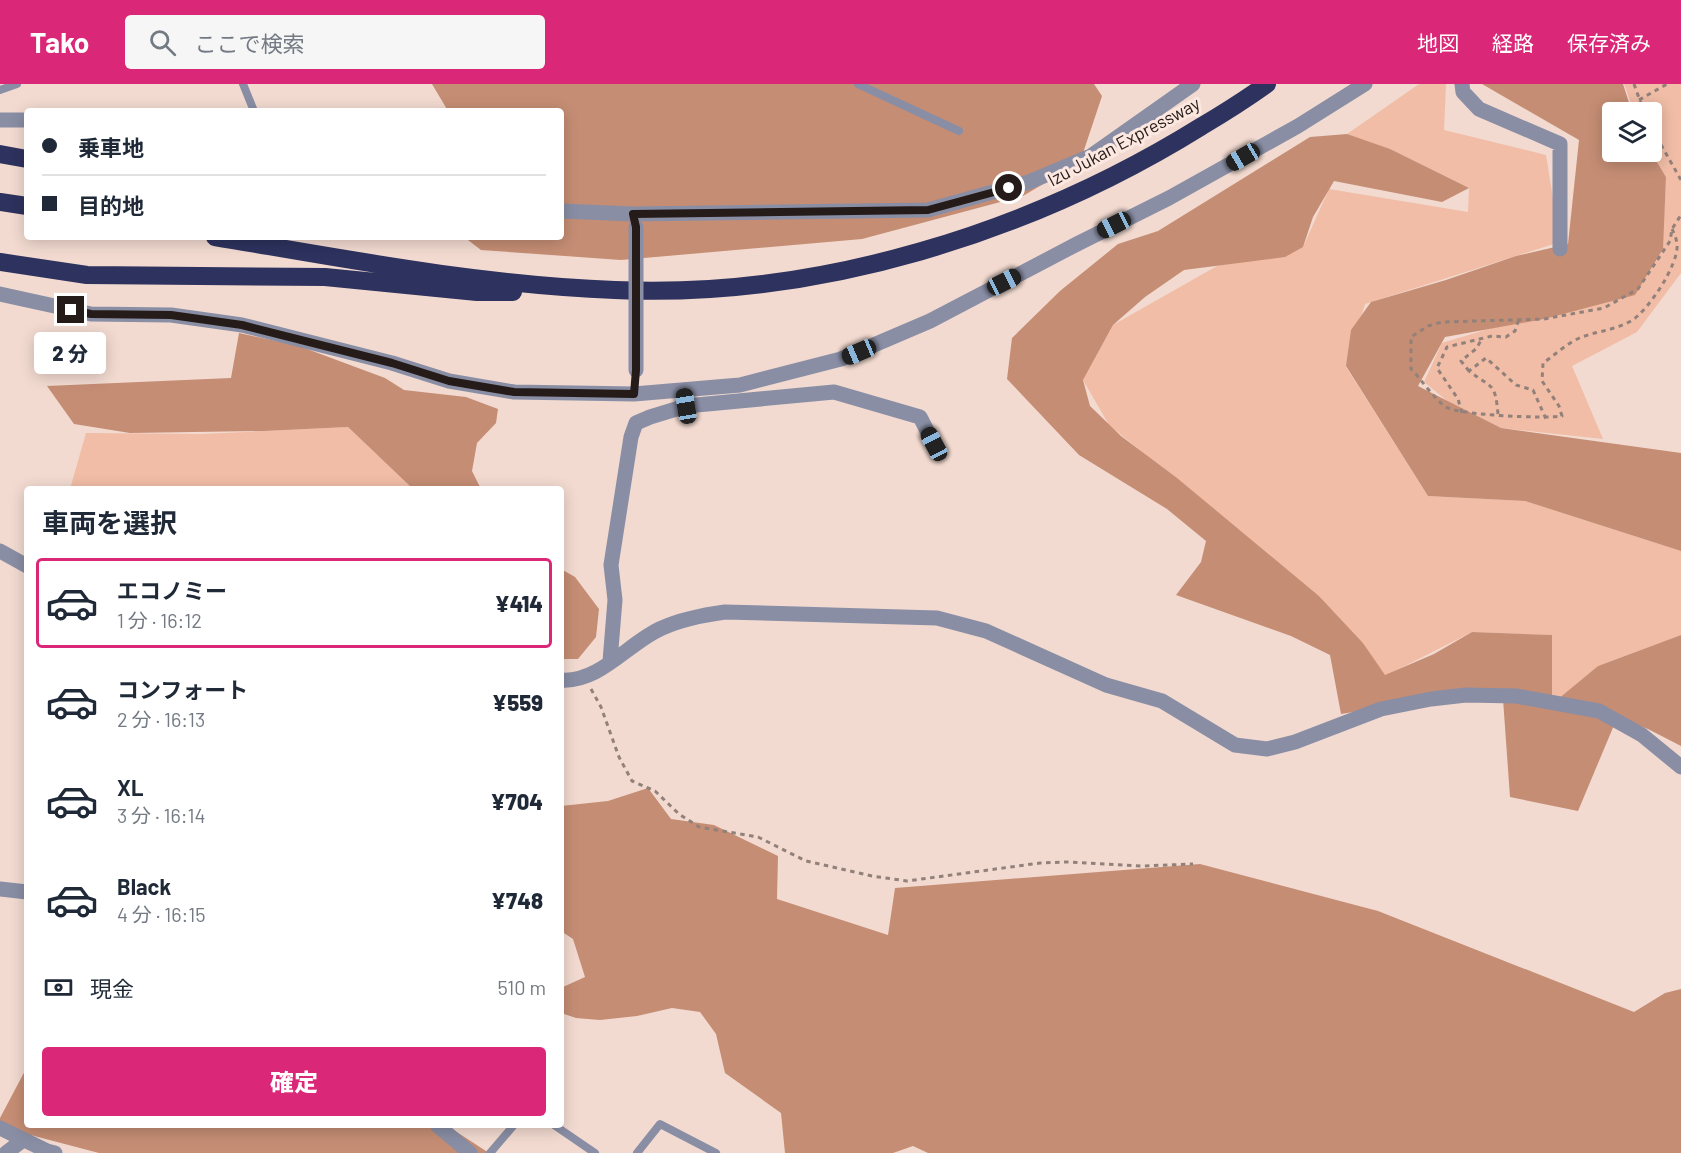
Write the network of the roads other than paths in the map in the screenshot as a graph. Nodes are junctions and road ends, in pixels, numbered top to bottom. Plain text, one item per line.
1 (17, 84) edge
2 (243, 84) edge
3 (858, 84) edge
4 (1193, 84) edge
5 (1252, 84) edge
6 (1267, 84) edge
7 (1365, 84) edge
8 (1462, 84) edge
9 (0, 90) edge
10 (253, 108) edge
11 (0, 120) edge
12 (24, 120) edge
13 (959, 132) dead end
14 (0, 154) edge
15 (24, 158) edge
16 (0, 194) edge
17 (24, 197) edge
18 (0, 202) edge
19 (24, 206) edge
20 (564, 212) edge
21 (634, 221) junction
22 (234, 240) edge
23 (299, 240) edge
24 (1560, 249) dead end
25 (0, 262) edge
26 (614, 290) junction
27 (0, 294) edge
28 (684, 389) junction
29 (634, 394) junction
30 (686, 406) junction
31 (934, 444) dead end
32 (0, 551) edge
33 (24, 564) edge
34 (610, 661) junction
35 (564, 680) edge
36 (1681, 768) edge
37 (0, 890) edge
38 (24, 892) edge
39 (0, 1128) edge
40 (441, 1128) edge
41 (511, 1128) edge
42 (558, 1128) edge
43 (16, 1146) edge
44 (55, 1153) edge
45 (470, 1153) edge
46 (490, 1153) edge
47 (595, 1153) edge
48 (637, 1153) edge
49 (716, 1153) edge

1 - 9 lane
2 - 10 lane
3 - 13 lane
4 - 21 street
5 - 23 highway, Izu Jukan Expressway
6 - 26 highway, Izu Jukan Expressway
7 - 28 street
8 - 24 street
11 - 12 street
14 - 15 highway
16 - 17 highway
18 - 19 highway
20 - 21 street
21 - 29 street, bridge
22 - 26 highway, Izu Jukan Expressway
25 - 26 highway
27 - 29 street
28 - 29 street
28 - 30 street
30 - 31 street
30 - 34 street
32 - 33 street
34 - 35 street
34 - 36 street
37 - 38 street
39 - 43 street
40 - 45 street
41 - 46 lane
42 - 47 lane
43 - 44 street
48 - 49 lane

